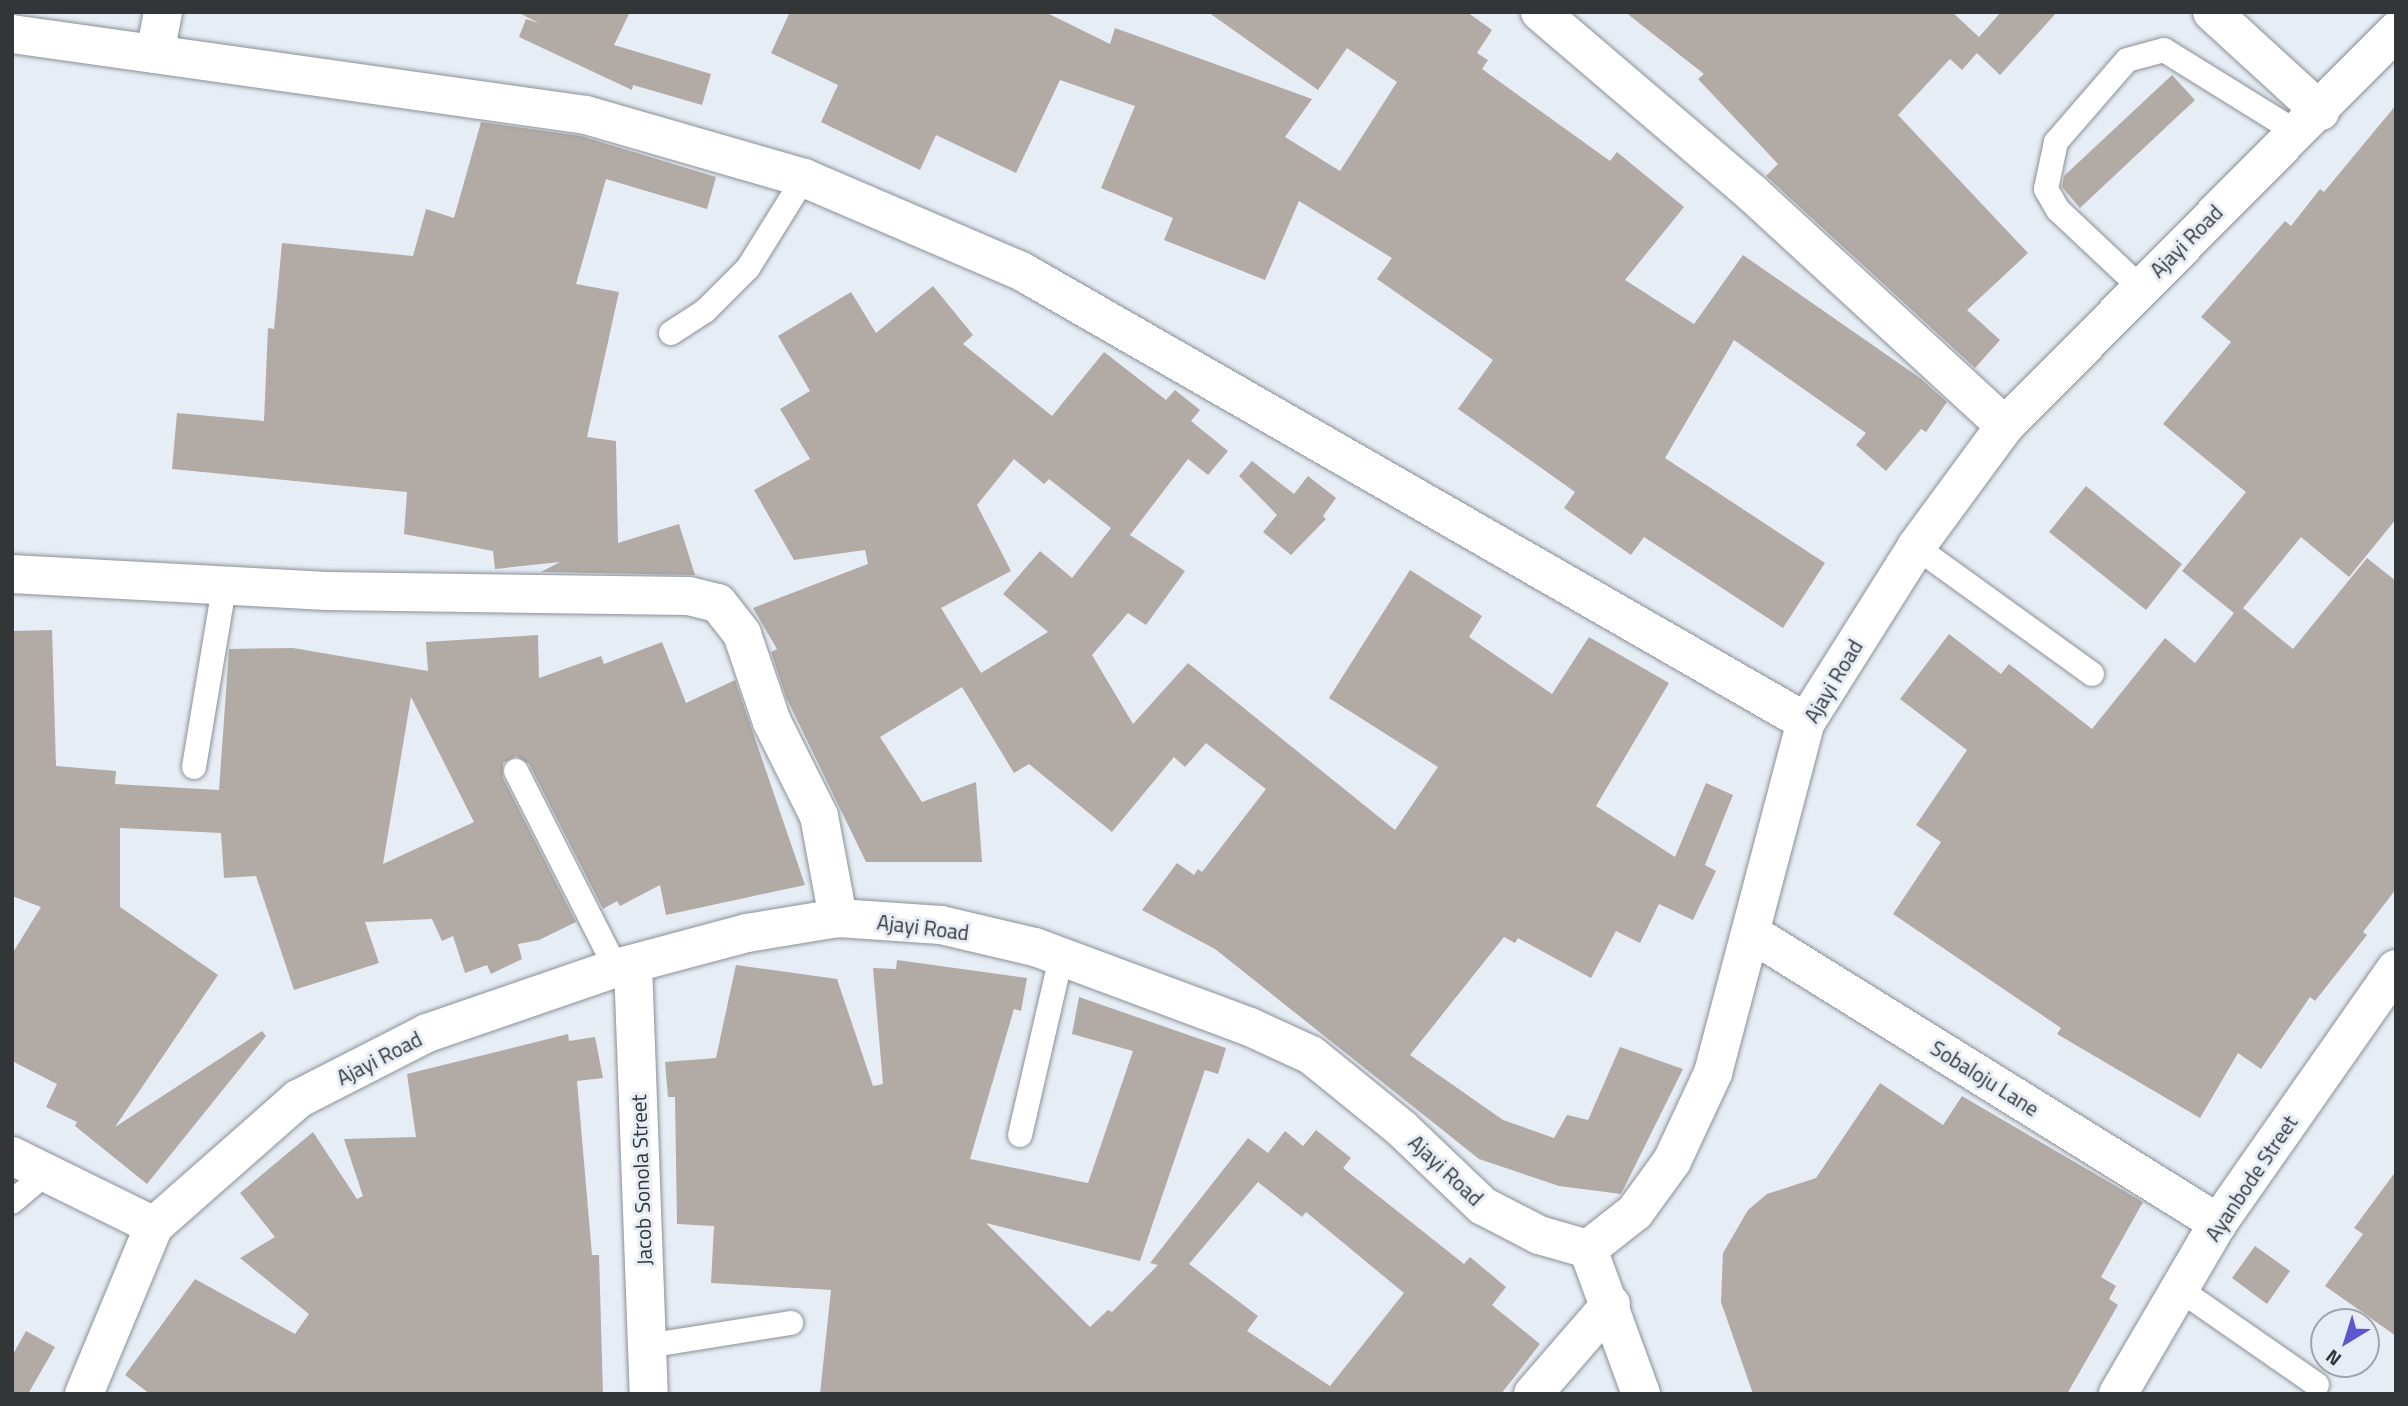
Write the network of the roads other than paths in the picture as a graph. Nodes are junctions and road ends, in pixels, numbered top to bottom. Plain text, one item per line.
1 (163, 12) edge
2 (1540, 12) edge
3 (2212, 12) edge
4 (2396, 31) edge
5 (12, 34) edge
6 (155, 54) junction
7 (2308, 122) junction
8 (804, 178) junction
9 (2140, 287) junction
10 (671, 333) dead end
11 (2006, 426) junction
12 (1916, 547) junction
13 (12, 574) edge
14 (224, 587) junction
15 (2092, 674) dead end
16 (1806, 722) junction
17 (194, 767) dead end
18 (516, 771) dead end
19 (838, 918) junction
20 (1751, 933) junction
21 (1061, 958) junction
22 (624, 967) junction
23 (2396, 969) edge
24 (1020, 1135) dead end
25 (12, 1156) edge
26 (46, 1173) junction
27 (12, 1202) edge
28 (2218, 1223) junction
29 (154, 1226) junction
30 (1588, 1249) junction
31 (2179, 1289) junction
32 (1611, 1304) junction
33 (791, 1323) dead end
34 (648, 1346) junction
35 (2317, 1385) dead end
36 (84, 1394) edge
37 (649, 1394) edge
38 (1534, 1394) edge
39 (1641, 1394) edge
40 (2118, 1394) edge

1 - 6 street
2 - 11 street
3 - 7 street
4 - 7 street, Ajayi Road
5 - 6 street
6 - 8 street
7 - 9 street, Ajayi Road
7 - 9 lane
8 - 10 lane
8 - 16 street
9 - 11 street, Ajayi Road
11 - 12 street, Ajayi Road
12 - 15 lane
12 - 16 street, Ajayi Road
13 - 14 street
14 - 17 lane
14 - 19 street
16 - 20 street, Ajayi Road
18 - 22 lane
19 - 21 street, Ajayi Road
19 - 22 street, Ajayi Road
20 - 28 street, Sobaloju Lane
20 - 30 street, Ajayi Road
21 - 24 lane
21 - 30 street, Ajayi Road
22 - 29 street, Ajayi Road
22 - 34 street, Jacob Sonola Street
23 - 28 street, Ayanbode Street
25 - 26 street
26 - 27 lane
26 - 29 street
28 - 31 street, Ayanbode Street
29 - 36 street, Ajayi Road
30 - 32 street
31 - 35 lane
31 - 40 street, Ayanbode Street
32 - 38 street
32 - 39 street
33 - 34 lane
34 - 37 street, Jacob Sonola Street

